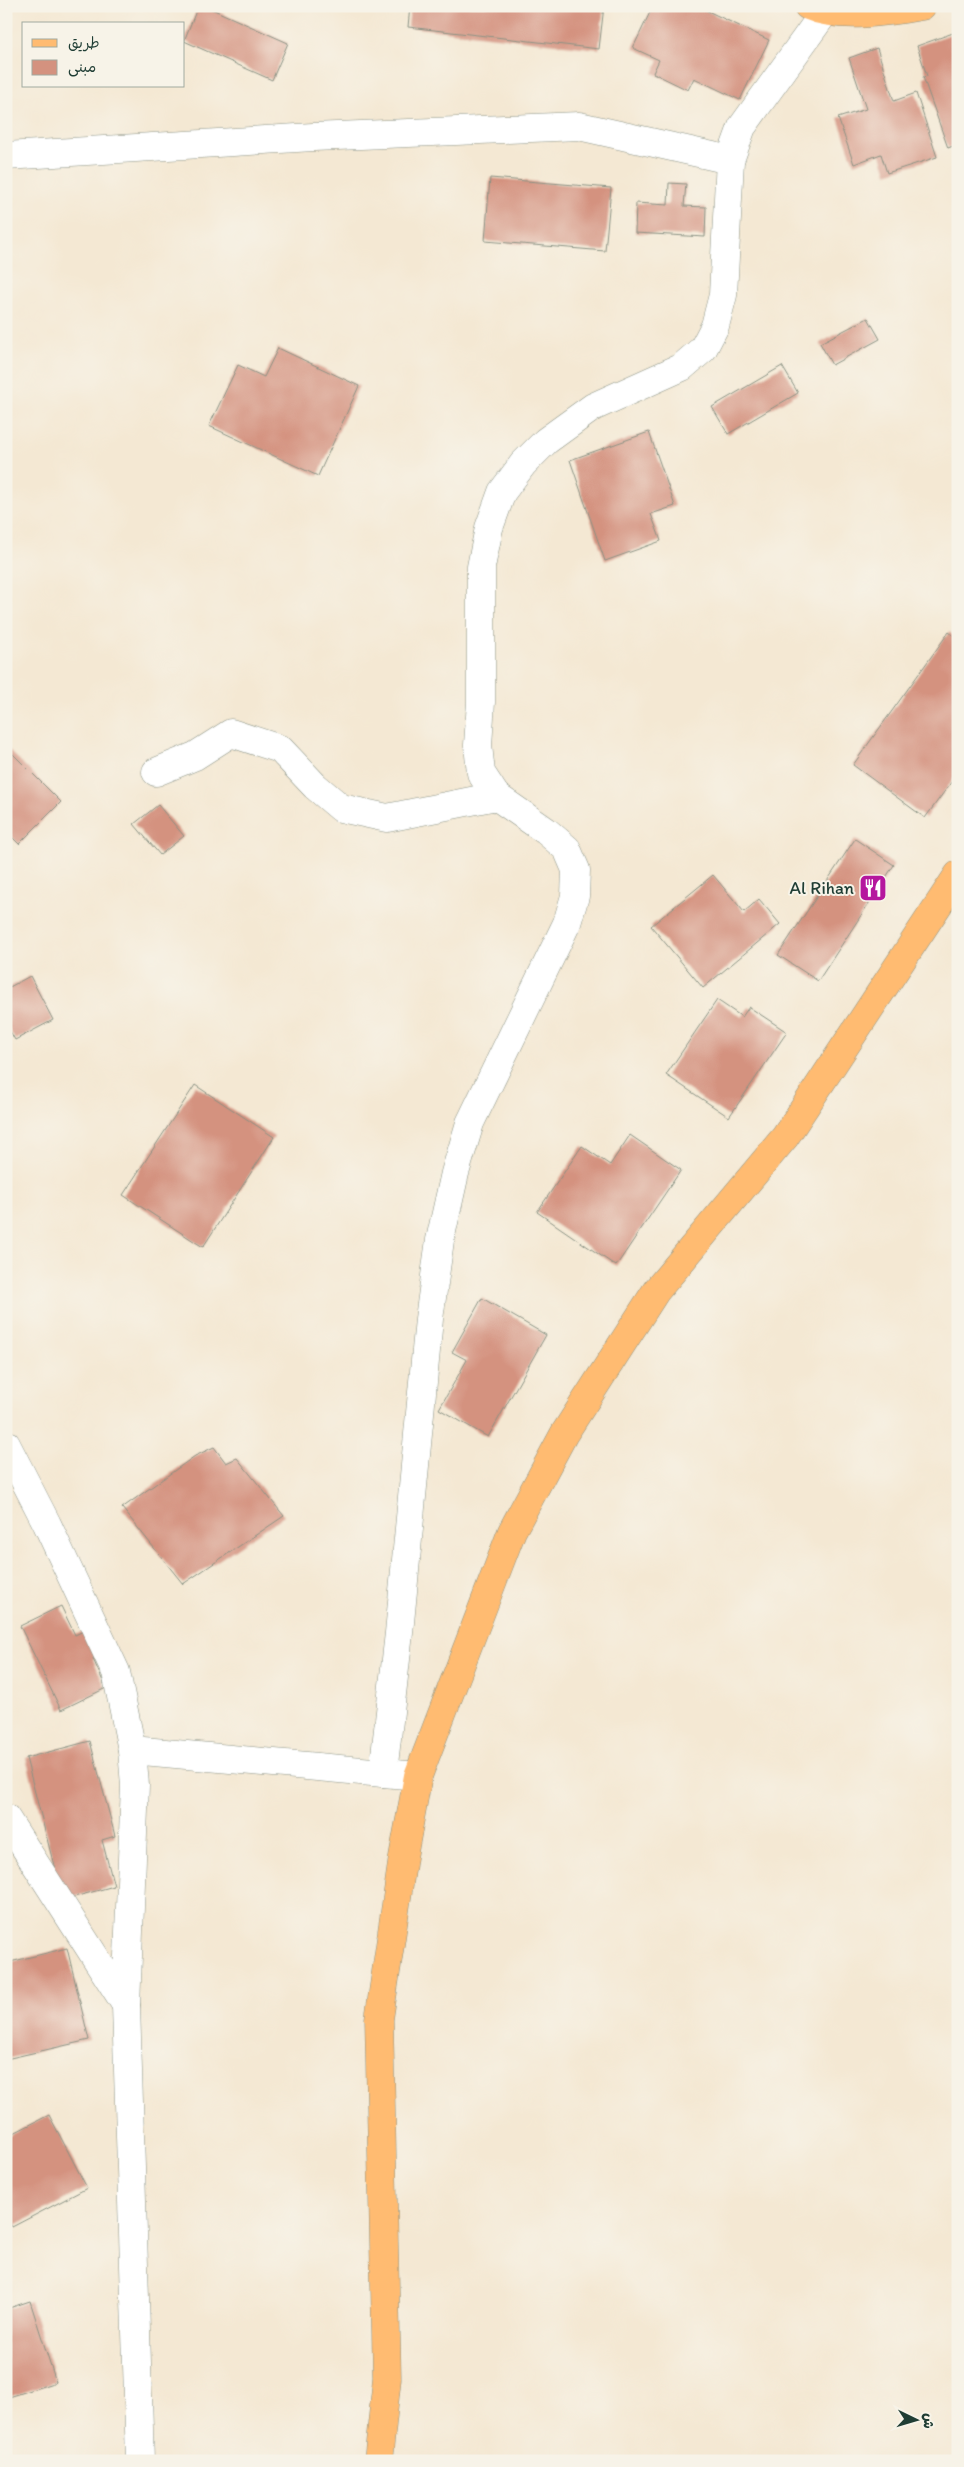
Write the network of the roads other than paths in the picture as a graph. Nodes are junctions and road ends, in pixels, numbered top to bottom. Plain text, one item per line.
1 (922, 6) edge
2 (816, 10) edge
3 (6, 156) edge
4 (730, 160) junction
5 (156, 772) dead end
6 (496, 796) junction
7 (958, 875) edge
8 (6, 1444) edge
9 (132, 1750) junction
10 (383, 1773) junction
11 (418, 1776) junction
12 (6, 1818) edge
13 (126, 2005) junction
14 (140, 2461) edge
15 (378, 2461) edge

1 - 2 main road
2 - 4 street
3 - 4 street
4 - 6 street
5 - 6 street
6 - 10 street
7 - 11 main road
8 - 9 street
9 - 10 street
9 - 13 street
10 - 11 street
11 - 15 main road
12 - 13 street
13 - 14 street

